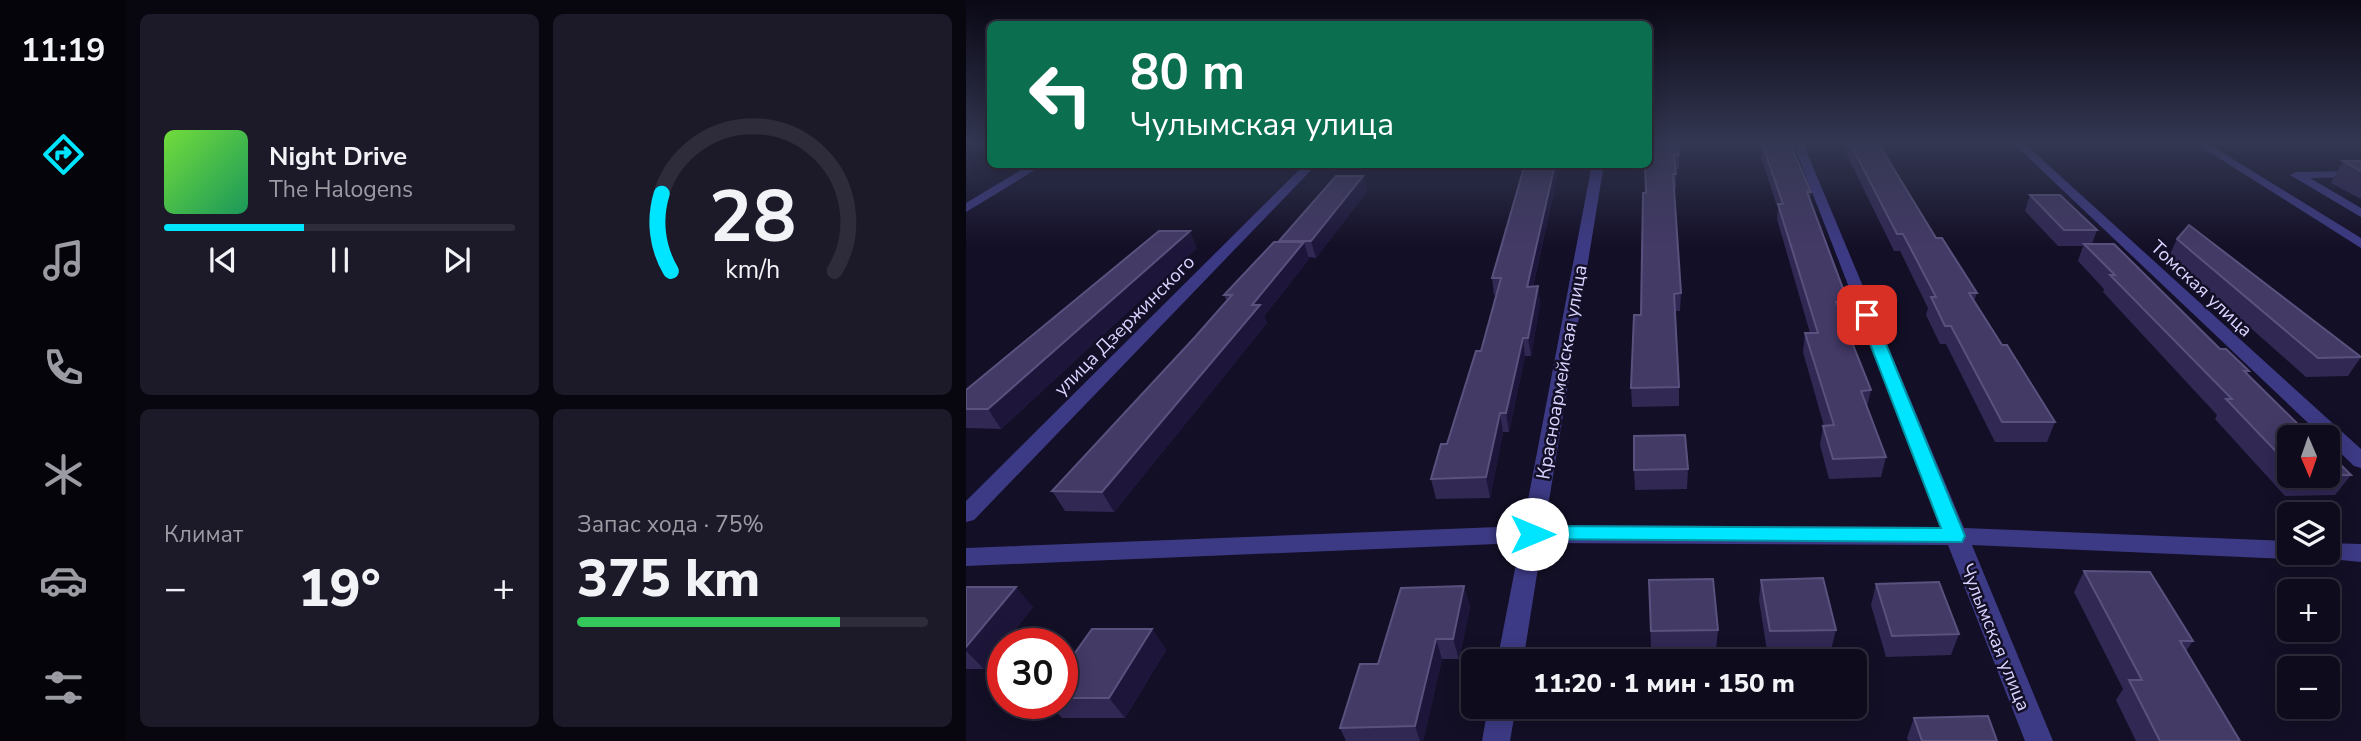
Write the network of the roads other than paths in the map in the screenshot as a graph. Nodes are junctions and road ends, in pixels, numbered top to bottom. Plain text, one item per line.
1 (1017, 178) edge
2 (1299, 178) edge
3 (1596, 178) edge
4 (1812, 178) edge
5 (2055, 178) edge
6 (2255, 178) edge
7 (2300, 178) edge
8 (966, 208) edge
9 (2361, 213) edge
10 (2361, 244) edge
11 (2361, 461) edge
12 (966, 514) edge
13 (1532, 534) junction
14 (1955, 536) junction
15 (2277, 549) edge
16 (2340, 552) edge
17 (2361, 553) edge
18 (966, 557) edge
19 (1512, 649) edge
20 (1500, 719) edge
21 (1496, 741) edge
22 (2039, 741) edge

1 - 8 street
2 - 12 street, улица Дзержинского
3 - 13 street, Красноармейская улица
4 - 14 street, Чулымская улица
5 - 11 street, Томская улица
6 - 10 street
7 - 9 street
13 - 14 street
13 - 18 street
13 - 19 street, Красноармейская улица
14 - 15 street
14 - 22 street, Чулымская улица
16 - 17 street
20 - 21 street

